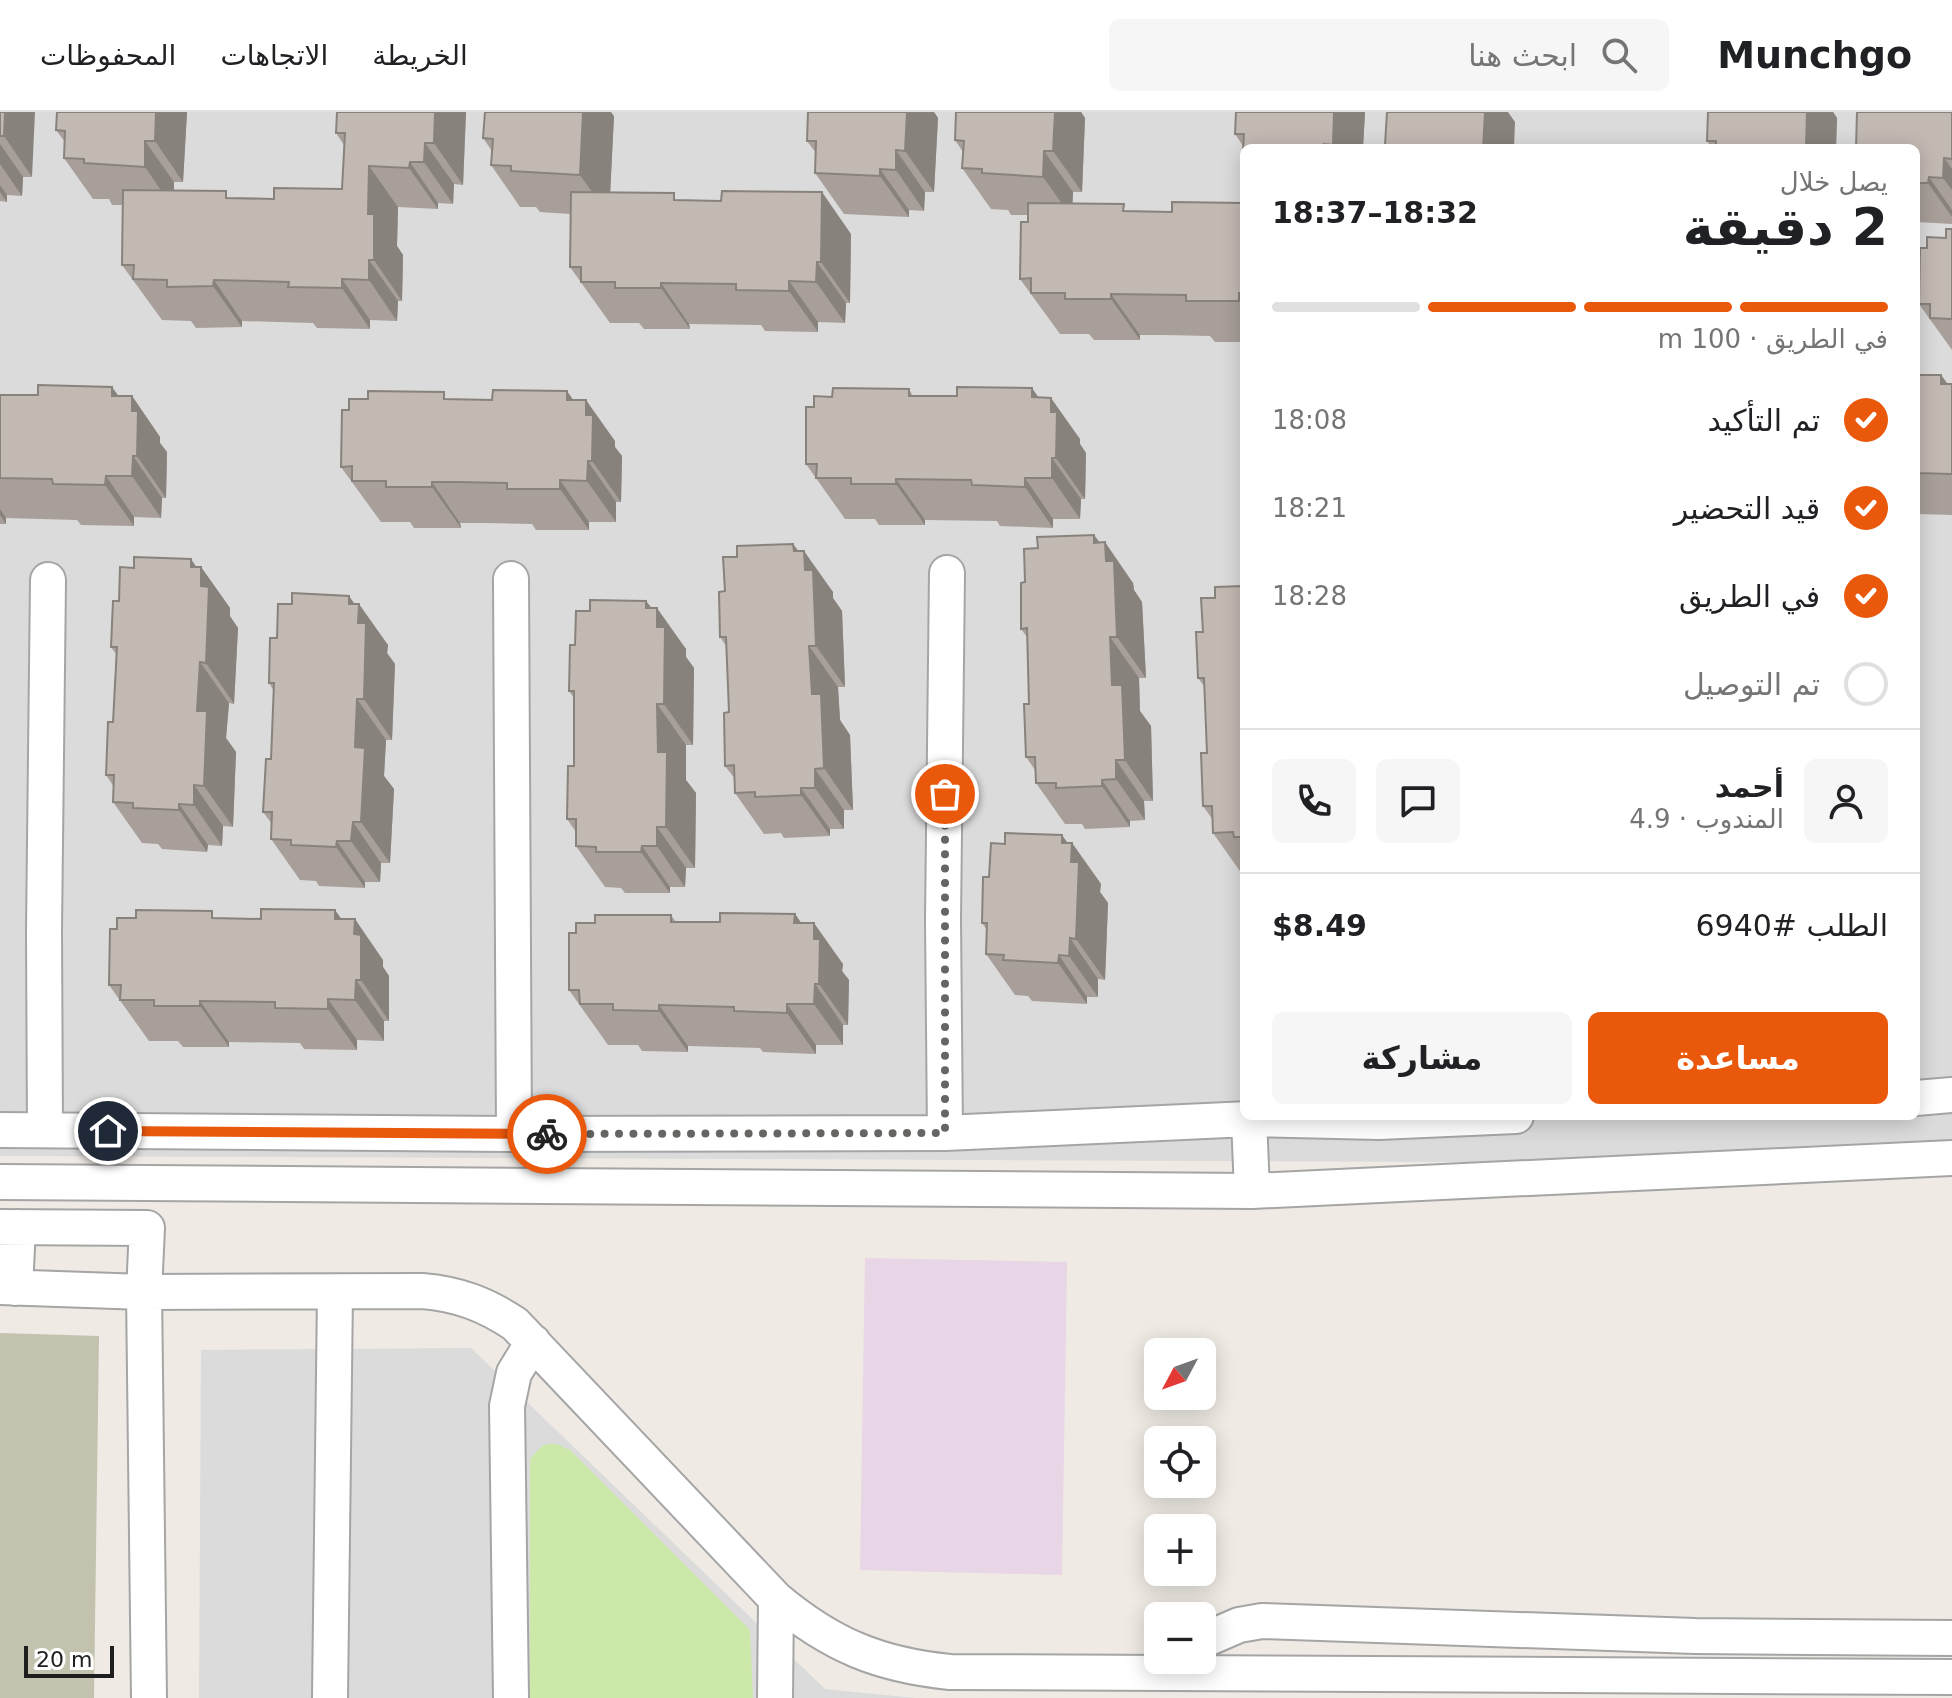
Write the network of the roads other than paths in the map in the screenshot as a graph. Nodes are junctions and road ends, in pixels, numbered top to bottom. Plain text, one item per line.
1 (947, 573) dead end
2 (511, 579) dead end
3 (48, 580) dead end
4 (1952, 1095) edge
5 (1920, 1098) edge
6 (1240, 1119) edge
7 (1249, 1120) edge
8 (1292, 1120) edge
9 (1400, 1120) edge
10 (0, 1130) edge
11 (45, 1130) junction
12 (945, 1133) junction
13 (514, 1134) junction
14 (1952, 1158) edge
15 (0, 1182) edge
16 (1252, 1191) junction
17 (9, 1227) edge
18 (8, 1288) edge
19 (144, 1292) junction
20 (335, 1293) junction
21 (533, 1342) junction
22 (776, 1599) junction
23 (1216, 1635) edge
24 (1695, 1636) junction
25 (1952, 1638) edge
26 (1168, 1677) edge
27 (1952, 1677) edge
28 (950, 1685) edge
29 (1112, 1686) edge
30 (1324, 1686) edge
31 (1508, 1686) edge
32 (1695, 1687) edge
33 (1874, 1687) edge
34 (149, 1698) edge
35 (330, 1698) edge
36 (511, 1698) edge
37 (775, 1698) edge

1 - 12 street
2 - 13 street
3 - 11 street
4 - 5 street
6 - 12 street
7 - 16 street
8 - 9 street
10 - 11 street
11 - 13 street
12 - 13 street
14 - 16 street
15 - 16 street
17 - 18 street
17 - 19 street
18 - 19 street
19 - 20 street
19 - 34 street
20 - 21 street
20 - 35 street
21 - 22 street
21 - 36 street
22 - 28 street
22 - 37 street
23 - 24 street
24 - 25 street
24 - 32 street
26 - 29 street
26 - 30 street
27 - 33 street
28 - 29 street
30 - 31 street
31 - 32 street
32 - 33 street

